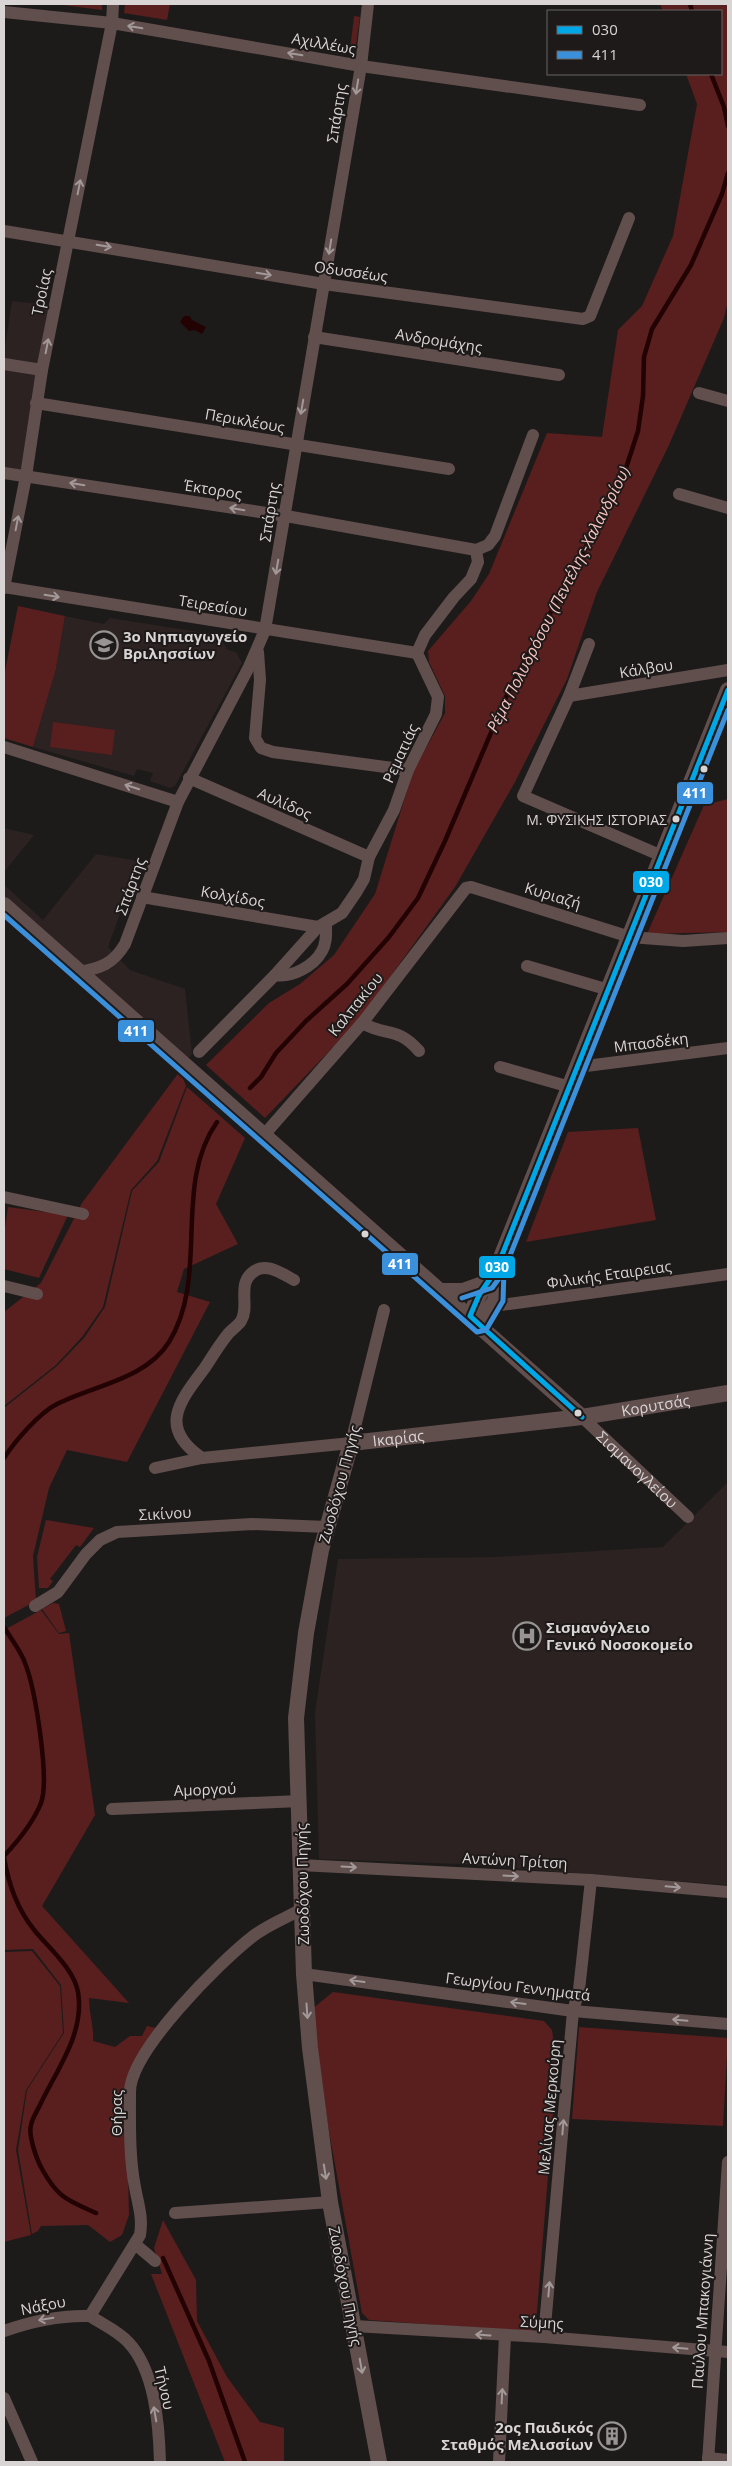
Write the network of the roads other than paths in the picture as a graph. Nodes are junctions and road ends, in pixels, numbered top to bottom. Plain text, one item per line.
1 (114, 4) edge
2 (368, 4) edge
3 (4, 12) edge
4 (112, 23) junction
5 (360, 66) junction
6 (640, 105) dead end
7 (630, 218) dead end
8 (4, 231) edge
9 (69, 240) junction
10 (324, 284) junction
11 (314, 336) junction
12 (4, 364) edge
13 (42, 370) junction
14 (559, 375) dead end
15 (699, 393) dead end
16 (728, 401) edge
17 (36, 403) junction
18 (534, 435) dead end
19 (296, 445) junction
20 (449, 469) dead end
21 (4, 472) edge
22 (26, 476) junction
23 (679, 494) dead end
24 (728, 508) edge
25 (286, 516) junction
26 (476, 550) junction
27 (4, 587) edge
28 (266, 630) junction
29 (589, 644) dead end
30 (258, 649) junction
31 (417, 653) junction
32 (728, 670) edge
33 (728, 690) edge
34 (569, 696) junction
35 (4, 747) edge
36 (408, 770) junction
37 (189, 778) junction
38 (178, 802) junction
39 (662, 856) junction
40 (369, 857) junction
41 (466, 888) joint
42 (142, 897) junction
43 (4, 905) edge
44 (322, 926) junction
45 (630, 937) junction
46 (728, 938) edge
47 (527, 966) dead end
48 (79, 972) junction
49 (276, 975) junction
50 (609, 990) junction
51 (362, 1023) junction
52 (728, 1048) edge
53 (419, 1051) dead end
54 (199, 1052) dead end
55 (500, 1067) dead end
56 (578, 1068) junction
57 (570, 1087) junction
58 (264, 1135) junction
59 (4, 1197) edge
60 (84, 1214) dead end
61 (728, 1274) edge
62 (492, 1276) junction
63 (294, 1280) dead end
64 (4, 1286) edge
65 (442, 1291) junction
66 (37, 1294) dead end
67 (494, 1306) junction
68 (384, 1310) dead end
69 (475, 1320) junction
70 (728, 1393) edge
71 (582, 1417) junction
72 (351, 1443) junction
73 (202, 1458) junction
74 (155, 1468) dead end
75 (688, 1517) dead end
76 (327, 1527) junction
77 (35, 1606) dead end
78 (300, 1801) junction
79 (112, 1810) dead end
80 (300, 1865) junction
81 (591, 1880) junction
82 (728, 1892) edge
83 (302, 1909) junction
84 (304, 1974) junction
85 (574, 2011) junction
86 (728, 2024) edge
87 (728, 2162) edge
88 (728, 2179) edge
89 (330, 2202) junction
90 (175, 2212) dead end
91 (135, 2244) junction
92 (155, 2261) dead end
93 (90, 2316) junction
94 (354, 2326) junction
95 (4, 2331) edge
96 (505, 2336) junction
97 (544, 2337) junction
98 (722, 2351) edge
99 (4, 2398) edge
100 (708, 2460) edge
101 (728, 2460) edge
102 (32, 2462) edge
103 (160, 2462) edge
104 (379, 2462) edge
105 (498, 2462) edge

1 - 4 street, Τροίας
2 - 5 street, Σπάρτης
3 - 4 street, Αχιλλέως
5 -> 4 street, Αχιλλέως
9 -> 4 street, Τροίας
5 - 6 street, Αχιλλέως
5 -> 10 street, Σπάρτης
7 - 10 street, Οδυσσέως
8 - 9 street, Οδυσσέως
9 -> 10 street, Οδυσσέως
13 -> 9 street, Τροίας
10 - 11 street, Σπάρτης
11 - 14 street, Ανδρομάχης
11 -> 19 street, Σπάρτης
12 - 13 street
13 - 17 street, Τροίας
15 - 16 street
17 - 19 street, Περικλέους
17 - 22 street, Τροίας
18 - 26 street
19 - 20 street, Περικλέους
19 - 25 street, Σπάρτης
21 - 22 street, Έκτορος
25 -> 22 street, Έκτορος
27 -> 22 street, Τροίας
23 - 24 street
25 - 26 street, Έκτορος
25 -> 28 street, Σπάρτης
26 - 31 street
27 -> 28 street, Τειρεσίου
28 - 30 street, Σπάρτης
28 - 31 street, Τειρεσίου
29 - 34 street
30 - 36 street
30 - 37 street, Σπάρτης
31 - 36 street, Ρεματιάς
32 - 34 street, Κάλβου
33 - 39 street
34 - 39 street
38 -> 35 street
36 - 40 street, Ρεματιάς
37 - 38 street, Σπάρτης
37 - 40 street, Αυλίδος
38 - 42 street, Σπάρτης
39 - 45 street
40 - 44 street, Ρεματιάς
41 - 45 street, Κυριαζή
41 - 51 street, Καλπακίου
42 - 44 street, Κολχίδος
42 - 48 street, Σπάρτης
43 - 48 street, Σισμανογλείου
44 - 49 street, Ρεματιάς
44 - 49 street
45 - 46 street, Κυριαζή
45 - 50 street
47 - 50 street
48 - 58 street, Σισμανογλείου
49 - 54 street, Ρεματιάς
50 - 56 street
51 - 53 street
51 - 58 street, Καλπακίου
52 - 56 street, Μπασδέκη
55 - 57 street
56 - 57 street
57 - 62 street
58 - 65 street, Σισμανογλείου
59 - 60 street
61 - 67 street, Φιλικής Εταιρειας
62 - 65 street
62 - 67 street
62 - 69 street
63 - 73 street
64 - 66 street
65 - 69 street, Σισμανογλείου
67 - 69 street
68 - 72 street, Ζωοδόχου Πηγής
69 - 71 street, Σισμανογλείου
70 - 71 street, Κορυτσάς
71 - 72 street, Ικαρίας
71 - 75 street, Σισμανογλείου
72 - 73 street, Ικαρίας
72 - 76 street, Ζωοδόχου Πηγής
73 - 74 street, Ικαρίας
76 - 77 street, Σικίνου
76 - 78 street, Ζωοδόχου Πηγής
78 - 79 street, Αμοργού
78 - 80 street, Ζωοδόχου Πηγής
80 -> 81 street, Αντώνη Τρίτση
80 - 83 street, Ζωοδόχου Πηγής
81 -> 82 street, Αντώνη Τρίτση
81 - 85 street, Μελίνας Μερκούρη
83 - 84 street, Ζωοδόχου Πηγής
83 - 91 street, Θήρας
85 -> 84 street, Γεωργίου Γεννηματά
84 -> 89 street, Ζωοδόχου Πηγής
86 -> 85 street, Γεωργίου Γεννηματά
97 -> 85 street, Μελίνας Μερκούρη
87 - 88 street, Παύλου Μπακογιάννη
88 - 98 street, Παύλου Μπακογιάννη
89 - 90 street
89 - 94 street, Ζωοδόχου Πηγής
91 - 92 street
91 - 93 street, Θήρας
93 -> 95 street, Νάξου
103 -> 93 street, Τήνου
96 -> 94 street, Σύμης
94 -> 104 street, Ζωοδόχου Πηγής
96 - 97 street, Σύμης
105 -> 96 street
98 -> 97 street, Σύμης
98 - 100 street, Παύλου Μπακογιάννη
99 - 102 street
100 - 101 street

